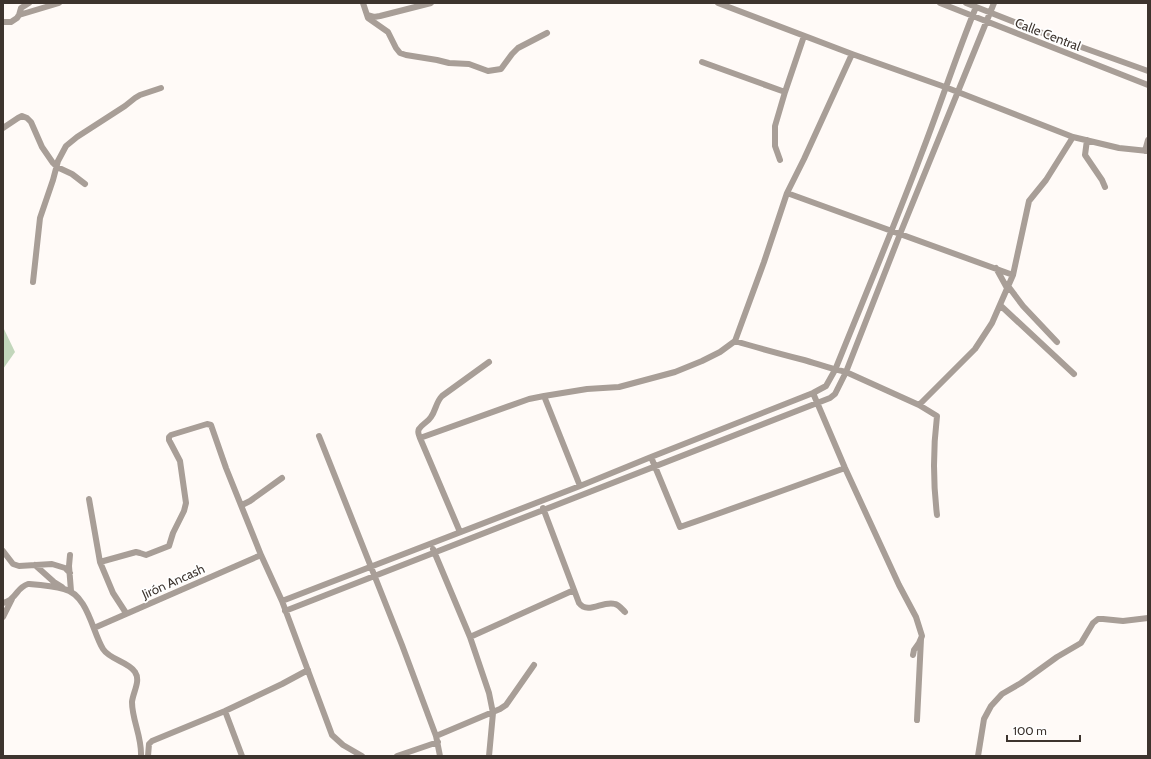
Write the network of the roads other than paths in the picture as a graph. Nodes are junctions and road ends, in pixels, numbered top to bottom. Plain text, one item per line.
1 (29, 3) edge
2 (59, 3) edge
3 (363, 3) edge
4 (431, 3) edge
5 (718, 3) edge
6 (940, 3) edge
7 (966, 3) edge
8 (994, 3) edge
9 (976, 7) junction
10 (990, 12) junction
11 (19, 15) junction
12 (367, 15) junction
13 (972, 15) junction
14 (986, 21) junction
15 (3, 22) edge
16 (547, 32) dead end
17 (1045, 34) junction
18 (804, 36) junction
19 (1042, 43) junction
20 (852, 54) junction
21 (702, 62) dead end
22 (1148, 71) edge
23 (1148, 85) edge
24 (945, 87) junction
25 (161, 88) dead end
26 (785, 92) junction
27 (957, 92) junction
28 (3, 128) edge
29 (1073, 137) junction
30 (1087, 140) junction
31 (1148, 140) edge
32 (1146, 151) edge
33 (780, 160) dead end
34 (57, 168) junction
35 (85, 184) dead end
36 (1105, 187) dead end
37 (787, 193) junction
38 (891, 231) junction
39 (900, 234) junction
40 (996, 268) junction
41 (1013, 275) junction
42 (33, 282) dead end
43 (1008, 287) junction
44 (1000, 305) junction
45 (735, 341) junction
46 (1057, 342) dead end
47 (489, 362) dead end
48 (835, 370) junction
49 (846, 372) junction
50 (1074, 374) dead end
51 (813, 393) junction
52 (544, 396) junction
53 (817, 403) junction
54 (919, 405) junction
55 (319, 436) dead end
56 (420, 438) junction
57 (651, 457) junction
58 (655, 466) junction
59 (845, 468) junction
60 (282, 478) dead end
61 (580, 486) junction
62 (89, 499) dead end
63 (541, 501) junction
64 (242, 505) junction
65 (544, 510) junction
66 (936, 516) dead end
67 (460, 532) junction
68 (431, 543) junction
69 (3, 551) edge
70 (435, 552) junction
71 (261, 554) junction
72 (70, 555) dead end
73 (100, 562) junction
74 (35, 565) junction
75 (372, 567) junction
76 (70, 573) junction
77 (375, 576) junction
78 (68, 590) junction
79 (574, 590) junction
80 (12, 599) junction
81 (282, 602) junction
82 (3, 603) edge
83 (285, 611) junction
84 (625, 612) dead end
85 (126, 613) junction
86 (3, 617) edge
87 (1148, 618) edge
88 (94, 628) junction
89 (922, 636) junction
90 (470, 637) junction
91 (913, 655) dead end
92 (534, 665) dead end
93 (308, 670) junction
94 (225, 711) junction
95 (493, 713) junction
96 (917, 720) dead end
97 (437, 739) junction
98 (141, 756) edge
99 (148, 756) edge
100 (242, 756) edge
101 (362, 756) edge
102 (398, 756) edge
103 (440, 756) edge
104 (490, 756) edge
105 (978, 756) edge

1 - 11 street
2 - 11 street
3 - 12 street
4 - 12 street
5 - 18 street
6 - 13 street, Calle Central
7 - 9 street, Calle Central
8 - 10 street
9 - 10 street, Calle Central
9 - 13 street
10 - 14 street
10 - 17 street, Calle Central
11 - 15 street
12 - 16 street
13 - 14 street, Calle Central
13 - 24 street
14 - 19 street, Calle Central
14 - 27 street
17 - 19 street
17 - 22 street, Calle Central
18 - 20 street
18 - 26 street
19 - 23 street, Calle Central
20 - 24 street
20 - 37 street
21 - 26 street
24 - 27 street
24 - 38 street
25 - 34 street
26 - 33 street
27 - 29 street
27 - 39 street
28 - 34 street
29 - 30 street
29 - 41 street
30 - 32 street
30 - 36 street
31 - 32 street
34 - 35 street
34 - 42 street
37 - 38 street
37 - 45 street
38 - 39 street
38 - 48 street
39 - 40 street
39 - 49 street
40 - 41 street
40 - 43 street
41 - 43 street
43 - 44 street
43 - 46 street
44 - 50 street
44 - 54 street
45 - 48 street
45 - 52 street
47 - 56 street
48 - 49 street
48 - 51 street
49 - 53 street
49 - 54 street
51 - 53 street
51 - 57 street
52 - 56 street
52 - 61 street
53 - 58 street
53 - 59 street
54 - 66 street
55 - 75 street
56 - 67 street
57 - 58 street
57 - 61 street
58 - 59 street
58 - 65 street
59 - 89 street
60 - 64 street
61 - 63 street
62 - 73 street
63 - 65 street
63 - 67 street
64 - 71 street
64 - 73 street
65 - 70 street
65 - 79 street
67 - 68 street
68 - 70 street
68 - 75 street
69 - 74 street
70 - 77 street
70 - 90 street
71 - 81 street
71 - 85 street, Jirón Ancash
72 - 76 street
73 - 85 street
74 - 76 street
74 - 78 street
75 - 77 street
75 - 81 street
76 - 78 street
77 - 83 street
77 - 97 street
78 - 80 street
78 - 88 street
79 - 84 street
79 - 90 street
80 - 82 street
80 - 86 street
81 - 83 street
83 - 93 street
85 - 88 street, Jirón Ancash
87 - 105 street
88 - 98 street
89 - 91 street
89 - 96 street
90 - 95 street
92 - 95 street
93 - 94 street
93 - 101 street
94 - 99 street
94 - 100 street
95 - 97 street
95 - 104 street
97 - 102 street
97 - 103 street

